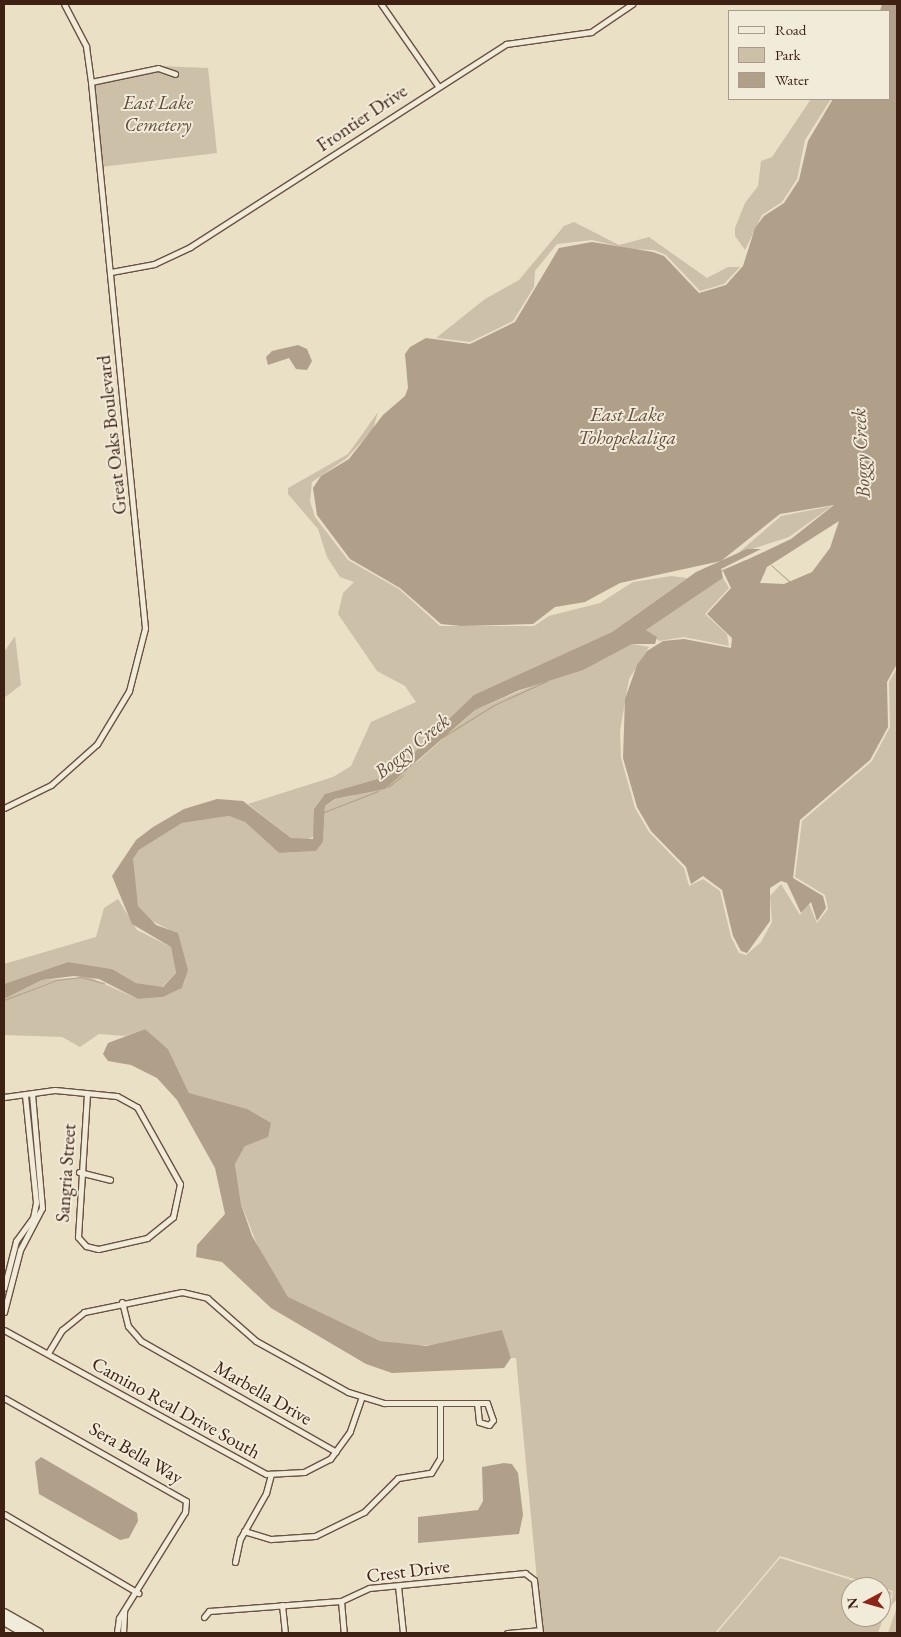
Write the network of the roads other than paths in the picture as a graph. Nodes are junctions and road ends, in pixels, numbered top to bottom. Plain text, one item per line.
1 (64, 4) edge
2 (381, 4) edge
3 (632, 4) edge
4 (175, 74) dead end
5 (91, 82) junction
6 (438, 86) junction
7 (111, 272) junction
8 (4, 808) edge
9 (32, 1094) junction
10 (25, 1095) junction
11 (87, 1095) junction
12 (4, 1098) edge
13 (80, 1172) junction
14 (110, 1180) dead end
15 (4, 1288) edge
16 (122, 1302) junction
17 (4, 1312) edge
18 (4, 1330) edge
19 (48, 1354) junction
20 (180, 1354) dead end
21 (176, 1360) junction
22 (362, 1397) junction
23 (4, 1398) edge
24 (440, 1403) junction
25 (477, 1403) junction
26 (336, 1452) junction
27 (271, 1474) junction
28 (4, 1514) edge
29 (244, 1531) junction
30 (235, 1562) dead end
31 (398, 1586) junction
32 (138, 1593) junction
33 (341, 1601) junction
34 (282, 1606) junction
35 (124, 1611) junction
36 (4, 1612) edge
37 (204, 1617) dead end
38 (4, 1619) edge
39 (15, 1619) junction
40 (540, 1632) edge
41 (25, 1633) edge
42 (39, 1633) edge
43 (117, 1633) edge
44 (123, 1633) edge
45 (285, 1633) edge
46 (344, 1633) edge
47 (403, 1633) edge
48 (507, 1633) edge

1 - 5 street, Great Oaks Boulevard
2 - 6 street
3 - 6 street, Frontier Drive
4 - 5 street
5 - 7 street, Great Oaks Boulevard
6 - 7 street, Frontier Drive
7 - 8 street, Great Oaks Boulevard
9 - 10 street, Sangria Street
9 - 11 street, Sangria Street
9 - 17 street
10 - 12 street, Sangria Street
10 - 15 street
11 - 13 street, Sangria Street
11 - 13 street, Sangria Street
13 - 14 street
16 - 19 street
16 - 21 street, Marbella Drive
16 - 22 street
18 - 19 street, Camino Real Drive South
19 - 27 street, Camino Real Drive South
20 - 21 street
21 - 26 street, Marbella Drive
22 - 24 street
22 - 26 street, Camino Real Drive South
23 - 32 street, Sera Bella Way
24 - 25 street
24 - 29 street
25 - 25 street
26 - 27 street, Camino Real Drive South
27 - 29 street
28 - 32 street
29 - 30 street
31 - 33 street, Crest Drive
31 - 40 street, Crest Drive
31 - 47 street
32 - 35 street, Sera Bella Way
33 - 34 street, Crest Drive
33 - 46 street
34 - 37 street, Crest Drive
34 - 45 street
35 - 43 street, Sera Bella Way
35 - 44 street
36 - 39 main road
38 - 39 main road
38 - 41 main road
39 - 42 main road
40 - 48 street

